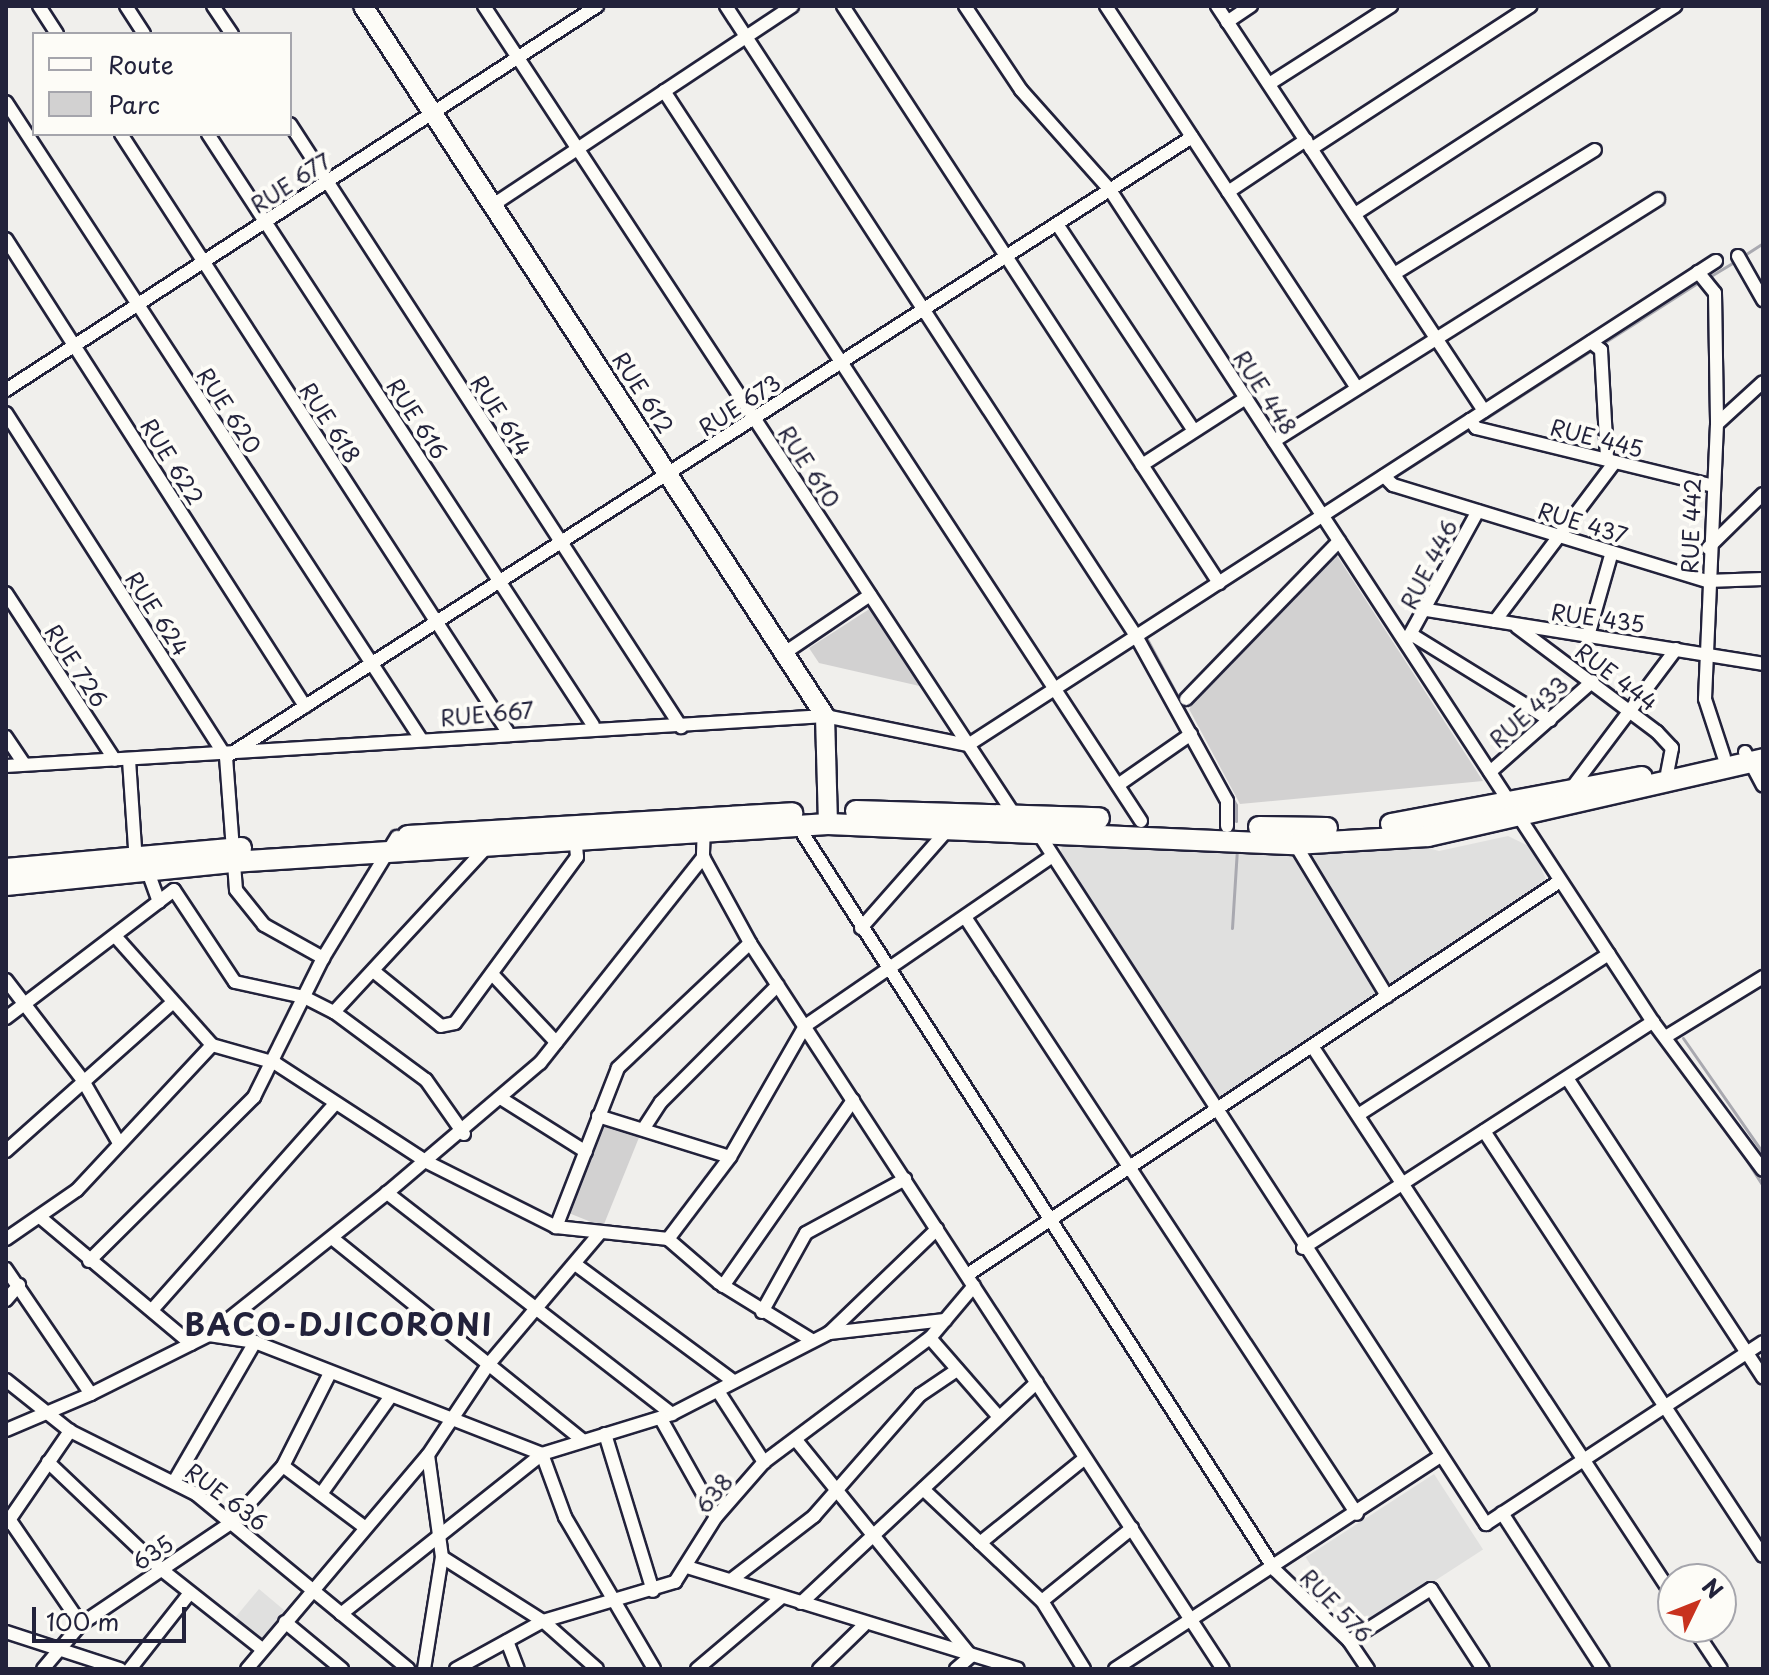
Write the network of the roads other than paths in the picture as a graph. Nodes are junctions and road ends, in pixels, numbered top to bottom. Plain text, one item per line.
1 (39, 6) edge
2 (126, 6) edge
3 (213, 6) edge
4 (363, 6) edge
5 (484, 6) edge
6 (571, 6) edge
7 (597, 6) edge
8 (726, 6) edge
9 (792, 6) edge
10 (843, 6) edge
11 (965, 6) edge
12 (1106, 6) edge
13 (1217, 6) edge
14 (1251, 6) edge
15 (1391, 6) edge
16 (1530, 6) edge
17 (1675, 6) edge
18 (1658, 10) edge
19 (578, 18) junction
20 (1227, 22) junction
21 (56, 32) edge
22 (143, 32) edge
23 (231, 32) edge
24 (746, 37) junction
25 (518, 57) junction
26 (1269, 84) junction
27 (664, 91) junction
28 (6, 102) edge
29 (432, 113) junction
30 (292, 127) edge
31 (122, 136) edge
32 (209, 136) edge
33 (1192, 137) junction
34 (1308, 144) junction
35 (578, 148) junction
36 (1595, 150) dead end
37 (327, 181) junction
38 (1110, 190) junction
39 (1228, 192) junction
40 (1658, 199) dead end
41 (493, 205) junction
42 (1355, 214) junction
43 (265, 222) junction
44 (1057, 224) junction
45 (6, 239) edge
46 (1006, 256) junction
47 (1738, 256) dead end
48 (1716, 261) dead end
49 (204, 262) junction
50 (1698, 272) junction
51 (1394, 274) junction
52 (1763, 300) edge
53 (138, 304) junction
54 (924, 309) junction
55 (1436, 338) junction
56 (1591, 342) junction
57 (75, 345) junction
58 (841, 362) junction
59 (1763, 382) edge
60 (1357, 388) junction
61 (6, 390) edge
62 (1246, 398) junction
63 (1484, 411) junction
64 (6, 413) edge
65 (754, 418) junction
66 (1473, 424) junction
67 (1717, 424) junction
68 (1194, 431) junction
69 (1274, 441) junction
70 (1611, 459) junction
71 (1142, 465) junction
72 (668, 473) junction
73 (1388, 480) junction
74 (1710, 485) junction
75 (1763, 494) edge
76 (1478, 511) junction
77 (1322, 516) junction
78 (1559, 536) junction
79 (1339, 541) junction
80 (561, 542) junction
81 (1708, 548) junction
82 (1612, 552) junction
83 (1763, 579) edge
84 (500, 580) junction
85 (1707, 581) junction
86 (1219, 583) junction
87 (6, 593) edge
88 (870, 595) junction
89 (1427, 610) junction
90 (1495, 621) junction
91 (436, 622) junction
92 (1514, 625) junction
93 (1136, 636) junction
94 (1588, 636) junction
95 (1410, 639) junction
96 (1676, 649) junction
97 (783, 654) junction
98 (1707, 655) junction
99 (371, 664) junction
100 (1763, 664) edge
101 (1593, 681) junction
102 (1055, 689) junction
103 (1186, 699) dead end
104 (305, 706) junction
105 (1629, 707) junction
106 (825, 716) junction
107 (1550, 720) junction
108 (593, 725) junction
109 (681, 727) junction
110 (507, 731) junction
111 (1191, 734) junction
112 (6, 737) edge
113 (421, 739) junction
114 (968, 745) junction
115 (1755, 755) edge
116 (226, 757) junction
117 (1724, 757) junction
118 (122, 760) junction
119 (24, 764) junction
120 (6, 766) edge
121 (1490, 772) junction
122 (1667, 773) junction
123 (1118, 785) junction
124 (1763, 786) edge
125 (1571, 789) junction
126 (1514, 808) junction
127 (828, 817) junction
128 (796, 819) junction
129 (952, 820) junction
130 (1141, 821) junction
131 (1026, 822) junction
132 (704, 825) junction
133 (1227, 826) junction
134 (575, 834) junction
135 (392, 844) junction
136 (1295, 844) junction
137 (486, 848) junction
138 (230, 855) junction
139 (703, 857) junction
140 (1049, 858) junction
141 (140, 864) junction
142 (6, 869) edge
143 (1560, 881) junction
144 (6, 885) edge
145 (159, 902) junction
146 (965, 917) junction
147 (861, 928) junction
148 (115, 936) junction
149 (750, 943) junction
150 (1609, 954) junction
151 (323, 958) junction
152 (888, 970) junction
153 (377, 974) junction
154 (494, 976) junction
155 (1763, 977) edge
156 (6, 980) edge
157 (778, 985) junction
158 (1387, 996) junction
159 (304, 997) junction
160 (27, 1002) junction
161 (172, 1003) junction
162 (334, 1012) junction
163 (6, 1018) edge
164 (1653, 1022) junction
165 (805, 1026) junction
166 (1667, 1036) junction
167 (556, 1042) junction
168 (212, 1045) junction
169 (1312, 1046) junction
170 (275, 1063) junction
171 (1567, 1078) junction
172 (82, 1079) junction
173 (502, 1099) junction
174 (853, 1100) junction
175 (334, 1105) junction
176 (1213, 1112) junction
177 (1358, 1115) junction
178 (598, 1116) junction
179 (644, 1128) junction
180 (1484, 1131) junction
181 (464, 1134) junction
182 (119, 1143) junction
183 (6, 1150) edge
184 (586, 1152) junction
185 (730, 1157) junction
186 (427, 1162) junction
187 (1128, 1168) junction
188 (1763, 1170) edge
189 (905, 1179) junction
190 (1403, 1184) junction
191 (387, 1193) junction
192 (41, 1218) junction
193 (1049, 1220) junction
194 (556, 1227) junction
195 (937, 1229) junction
196 (600, 1233) junction
197 (332, 1238) junction
198 (6, 1239) edge
199 (668, 1239) junction
200 (1303, 1248) junction
201 (89, 1261) junction
202 (575, 1264) junction
203 (6, 1269) edge
204 (970, 1280) junction
205 (19, 1285) junction
206 (723, 1286) junction
207 (6, 1300) edge
208 (152, 1310) junction
209 (762, 1312) junction
210 (534, 1313) junction
211 (945, 1320) junction
212 (829, 1333) junction
213 (209, 1335) junction
214 (930, 1338) junction
215 (810, 1339) junction
216 (255, 1342) junction
217 (1763, 1342) edge
218 (191, 1344) junction
219 (1747, 1353) junction
220 (488, 1365) junction
221 (957, 1370) junction
222 (329, 1375) junction
223 (1763, 1377) edge
224 (6, 1380) edge
225 (733, 1381) junction
226 (1037, 1382) junction
227 (718, 1391) junction
228 (91, 1394) junction
229 (391, 1396) junction
230 (1665, 1406) junction
231 (45, 1415) junction
232 (666, 1416) junction
233 (998, 1416) junction
234 (450, 1420) junction
235 (6, 1430) edge
236 (70, 1431) junction
237 (605, 1434) junction
238 (582, 1440) junction
239 (796, 1440) junction
240 (542, 1454) junction
241 (428, 1455) junction
242 (1441, 1456) junction
243 (1085, 1458) junction
244 (1584, 1460) junction
245 (48, 1462) junction
246 (764, 1462) junction
247 (283, 1466) junction
248 (175, 1480) junction
249 (923, 1489) junction
250 (837, 1491) junction
251 (321, 1494) junction
252 (1502, 1513) junction
253 (1357, 1514) junction
254 (716, 1517) junction
255 (8, 1522) edge
256 (232, 1522) junction
257 (363, 1526) junction
258 (1132, 1528) junction
259 (440, 1532) junction
260 (876, 1538) junction
261 (980, 1543) junction
262 (1763, 1556) edge
263 (442, 1557) junction
264 (687, 1567) junction
265 (162, 1570) junction
266 (1275, 1570) junction
267 (1657, 1572) edge
268 (731, 1580) junction
269 (312, 1590) junction
270 (653, 1591) junction
271 (189, 1594) junction
272 (782, 1597) junction
273 (1042, 1601) junction
274 (801, 1603) junction
275 (610, 1604) junction
276 (341, 1614) junction
277 (543, 1621) junction
278 (1192, 1621) junction
279 (285, 1622) junction
280 (81, 1624) junction
281 (863, 1626) junction
282 (6, 1632) edge
283 (507, 1641) junction
284 (1349, 1641) junction
285 (1704, 1643) edge
286 (57, 1648) junction
287 (262, 1649) junction
288 (971, 1656) junction
289 (43, 1669) edge
290 (120, 1669) edge
291 (130, 1669) edge
292 (247, 1669) edge
293 (342, 1669) edge
294 (408, 1669) edge
295 (424, 1669) edge
296 (456, 1669) edge
297 (518, 1669) edge
298 (597, 1669) edge
299 (654, 1669) edge
300 (697, 1669) edge
301 (819, 1669) edge
302 (956, 1669) edge
303 (1018, 1669) edge
304 (1084, 1669) edge
305 (1115, 1669) edge
306 (1223, 1669) edge
307 (1368, 1669) edge
308 (1483, 1669) edge
309 (1603, 1669) edge
310 (1721, 1669) edge

1 - 21 street
2 - 22 street
3 - 23 street
4 - 29 street, RUE 612
5 - 25 street, RUE 610
6 - 19 street
7 - 19 street, RUE 677
8 - 24 street
9 - 24 street
10 - 46 street
11 - 38 street, RUE 448
12 - 33 street
13 - 20 street
14 - 20 street
15 - 26 street
16 - 34 street
17 - 18 street
18 - 42 street
19 - 25 street, RUE 677
20 - 26 street
24 - 27 street
24 - 54 street
25 - 29 street, RUE 677
25 - 35 street, RUE 610
26 - 34 street
27 - 35 street
27 - 58 street
28 - 53 street, RUE 620
29 - 37 street, RUE 677
29 - 41 street, RUE 612
30 - 37 street, RUE 614
31 - 49 street, RUE 618
32 - 43 street, RUE 616
33 - 38 street, RUE 673
33 - 39 street
34 - 39 street
34 - 42 street
35 - 41 street
35 - 65 street, RUE 610
36 - 51 street
37 - 43 street, RUE 677
37 - 80 street, RUE 614
38 - 44 street, RUE 673
38 - 62 street, RUE 448
39 - 60 street
40 - 55 street
41 - 72 street, RUE 612
42 - 51 street
43 - 49 street, RUE 677
43 - 84 street, RUE 616
44 - 46 street, RUE 673
44 - 68 street
45 - 57 street, RUE 622
46 - 54 street, RUE 673
46 - 71 street
47 - 52 street
48 - 50 street
49 - 53 street, RUE 677
49 - 91 street, RUE 618
50 - 56 street
50 - 67 street, RUE 442
51 - 55 street
53 - 57 street, RUE 677
53 - 99 street, RUE 620
54 - 58 street, RUE 673
54 - 93 street
55 - 60 street
55 - 63 street
56 - 63 street
56 - 70 street
57 - 61 street, RUE 677
57 - 104 street, RUE 622
58 - 65 street, RUE 673
58 - 102 street
59 - 67 street
60 - 69 street
62 - 68 street
62 - 69 street, RUE 448
63 - 66 street
64 - 116 street, RUE 624
65 - 72 street, RUE 673
65 - 88 street, RUE 610
66 - 70 street, RUE 445
66 - 73 street
67 - 74 street, RUE 442
68 - 71 street
69 - 77 street, RUE 448
70 - 74 street, RUE 445
70 - 78 street
71 - 86 street
72 - 80 street, RUE 673
72 - 97 street, RUE 612
73 - 76 street, RUE 437
73 - 77 street
74 - 81 street, RUE 442
75 - 81 street
76 - 78 street, RUE 437
76 - 89 street, RUE 446
77 - 79 street, RUE 448
77 - 86 street
78 - 82 street, RUE 437
78 - 90 street
79 - 95 street, RUE 448
79 - 103 street
80 - 84 street, RUE 673
80 - 109 street, RUE 614
81 - 85 street, RUE 442
82 - 85 street, RUE 437
82 - 94 street
83 - 85 street, RUE 437
84 - 91 street, RUE 673
84 - 108 street, RUE 616
85 - 98 street, RUE 442
86 - 93 street
87 - 118 street, RUE 726
88 - 97 street
88 - 114 street, RUE 610
89 - 90 street, RUE 435
89 - 95 street, RUE 446
90 - 92 street, RUE 435
91 - 99 street, RUE 673
91 - 110 street, RUE 618
92 - 94 street, RUE 435
92 - 101 street, RUE 444
93 - 102 street
93 - 111 street
94 - 96 street, RUE 435
95 - 107 street
95 - 121 street, RUE 448
96 - 98 street, RUE 435
96 - 105 street
97 - 106 street, RUE 612
98 - 100 street, RUE 435
98 - 117 street, RUE 442
99 - 104 street, RUE 673
99 - 113 street, RUE 620
101 - 105 street, RUE 444
101 - 107 street, RUE 433
102 - 114 street
102 - 123 street
104 - 116 street, RUE 673
105 - 122 street, RUE 444
105 - 125 street
106 - 109 street, RUE 667
106 - 114 street, RUE 667
106 - 127 street
107 - 121 street, RUE 433
108 - 109 street, RUE 667
108 - 110 street, RUE 667
110 - 113 street, RUE 667
111 - 123 street
111 - 133 street
112 - 119 street
113 - 116 street, RUE 667
114 - 131 street, RUE 610
115 - 117 main road
115 - 124 street
115 - 126 main road
116 - 118 street, RUE 667
116 - 138 street
117 - 122 main road
118 - 119 street, RUE 667
118 - 141 street, RUE 726
119 - 120 street, RUE 667
121 - 126 street, RUE 448
122 - 125 main road
123 - 130 street
125 - 126 main road
126 - 133 main road
126 - 136 main road
126 - 143 street, RUE 448
127 - 128 main road
127 - 129 main road
128 - 132 main road
128 - 147 street, RUE 576
129 - 131 main road
129 - 147 street
130 - 131 main road
130 - 133 main road
131 - 136 main road
131 - 140 street, RUE 610
132 - 134 main road
132 - 139 street
134 - 135 main road
134 - 137 main road
134 - 154 street
135 - 137 main road
135 - 138 main road
135 - 151 street
136 - 158 street
137 - 153 street
138 - 141 main road
138 - 151 street
139 - 149 street
139 - 167 street
140 - 146 street
140 - 176 street, RUE 610
141 - 142 main road
141 - 144 main road
141 - 145 street, RUE 726
143 - 150 street, RUE 448
143 - 158 street, 638
145 - 148 street
145 - 159 street
146 - 152 street
146 - 187 street
147 - 152 street, RUE 576
148 - 160 street
148 - 161 street
149 - 157 street
149 - 178 street
150 - 164 street, RUE 448
150 - 177 street
151 - 159 street
152 - 165 street
152 - 193 street, RUE 576
153 - 154 street
153 - 162 street
154 - 167 street
155 - 166 street
156 - 160 street
157 - 165 street
157 - 179 street
158 - 169 street, 638
159 - 162 street
159 - 170 street
160 - 163 street
160 - 172 street
161 - 168 street
161 - 172 street
162 - 181 street
164 - 166 street, RUE 448
164 - 171 street
165 - 174 street
165 - 185 street
166 - 188 street, RUE 448
167 - 173 street
168 - 170 street
168 - 182 street
169 - 176 street, 638
169 - 177 street
170 - 175 street
170 - 201 street
171 - 180 street
171 - 219 street
172 - 182 street
172 - 183 street
173 - 181 street
173 - 184 street
174 - 189 street
174 - 206 street
175 - 186 street
175 - 208 street
176 - 187 street, 638
176 - 200 street, RUE 610
177 - 190 street
178 - 179 street
178 - 184 street
179 - 185 street
180 - 190 street
180 - 230 street
181 - 186 street
182 - 192 street
184 - 194 street
185 - 199 street
186 - 191 street
186 - 194 street
187 - 193 street, 638
187 - 253 street
189 - 195 street
189 - 209 street
190 - 200 street
190 - 244 street
191 - 197 street
191 - 210 street
192 - 198 street
192 - 201 street
193 - 204 street, 638
193 - 266 street, RUE 576
194 - 196 street
195 - 204 street
195 - 212 street
196 - 199 street
196 - 202 street
197 - 213 street
197 - 220 street
199 - 206 street
200 - 242 street, RUE 610
201 - 208 street
202 - 210 street
202 - 225 street
203 - 205 street
204 - 211 street, 638
204 - 226 street
205 - 207 street
205 - 228 street
206 - 209 street
208 - 218 street
209 - 215 street
210 - 220 street
210 - 232 street
211 - 212 street
211 - 214 street, 638
212 - 215 street
213 - 216 street
213 - 218 street
214 - 221 street
214 - 239 street, 638
215 - 225 street
216 - 222 street
216 - 248 street
217 - 219 street
218 - 228 street
219 - 223 street
219 - 230 street
220 - 234 street
220 - 238 street
221 - 233 street
221 - 250 street
222 - 229 street
222 - 247 street, 635
224 - 231 street, RUE 636
225 - 227 street
226 - 233 street
226 - 243 street
227 - 232 street
227 - 246 street
228 - 231 street
229 - 234 street
229 - 251 street
230 - 244 street
230 - 262 street
231 - 235 street
231 - 236 street, RUE 636
232 - 237 street
232 - 254 street
233 - 249 street
234 - 240 street
234 - 241 street
236 - 245 street
236 - 248 street, RUE 636
237 - 238 street
237 - 270 street
238 - 240 street
239 - 246 street, 638
239 - 250 street
240 - 259 street
240 - 275 street
241 - 257 street
241 - 259 street
242 - 252 street, RUE 610
242 - 253 street
243 - 258 street
243 - 261 street
244 - 252 street
244 - 267 street
245 - 255 street
245 - 265 street
246 - 254 street, 638
247 - 251 street
247 - 256 street, 635
248 - 256 street, RUE 636
249 - 260 street
249 - 261 street
250 - 260 street
250 - 268 street
251 - 257 street
252 - 309 street
253 - 266 street
254 - 264 street, 638
255 - 280 street
256 - 265 street, 635
256 - 269 street, RUE 636
257 - 269 street
258 - 273 street
258 - 278 street
259 - 263 street
259 - 276 street
260 - 274 street
260 - 288 street
261 - 273 street
263 - 277 street
263 - 295 street
264 - 268 street
264 - 270 street, 638
265 - 271 street
265 - 280 street, 635
266 - 278 street
266 - 284 street, RUE 576
268 - 272 street
269 - 276 street, RUE 636
269 - 279 street
270 - 275 street, 638
271 - 287 street
271 - 291 street
272 - 274 street
272 - 300 street
273 - 304 street
274 - 281 street
275 - 277 street, 638
275 - 299 street
276 - 294 street, RUE 636
277 - 283 street, 638
277 - 298 street
278 - 305 street
278 - 306 street
279 - 287 street
279 - 293 street
280 - 286 street, 635
281 - 288 street
281 - 301 street
282 - 286 street
283 - 296 street, 638
283 - 297 street
284 - 307 street, RUE 576
284 - 308 street
285 - 310 street
286 - 289 street, 635
286 - 290 street
287 - 292 street
288 - 302 street
288 - 303 street

